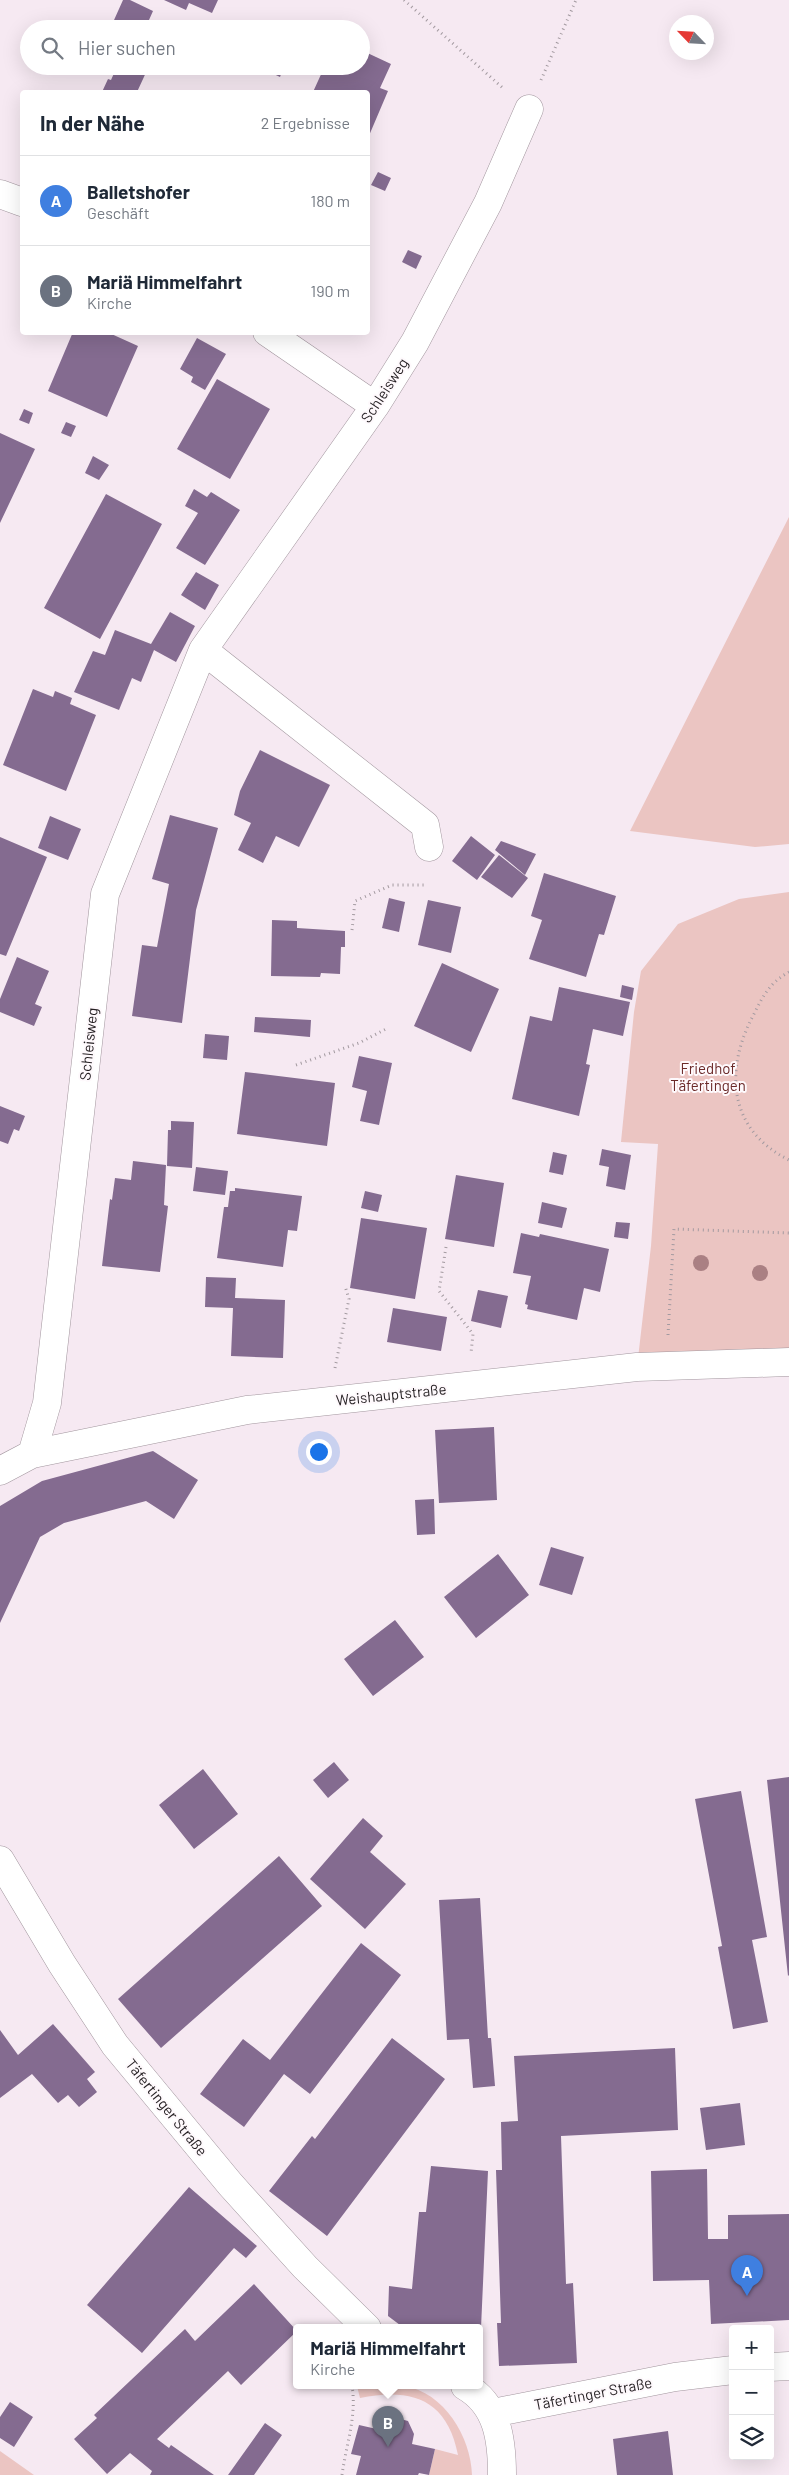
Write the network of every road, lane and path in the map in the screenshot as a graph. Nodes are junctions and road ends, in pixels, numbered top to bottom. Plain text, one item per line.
1 (404, 0) edge
2 (576, 0) edge
3 (529, 109) junction
4 (0, 194) edge
5 (20, 201) edge
6 (272, 335) edge
7 (375, 406) junction
8 (203, 650) junction
9 (429, 846) dead end
10 (425, 885) dead end
11 (352, 930) dead end
12 (789, 972) edge
13 (386, 1029) dead end
14 (296, 1065) dead end
15 (789, 1160) edge
16 (789, 1234) edge
17 (446, 1246) dead end
18 (345, 1286) dead end
19 (789, 1362) edge
20 (666, 1364) junction
21 (467, 1385) junction
22 (328, 1401) junction
23 (32, 1454) junction
24 (0, 1471) edge
25 (0, 1860) edge
26 (363, 2324) edge
27 (789, 2366) edge
28 (774, 2367) edge
29 (729, 2370) edge
30 (353, 2389) edge
31 (469, 2389) edge
32 (493, 2413) junction
33 (342, 2475) edge
34 (502, 2475) edge

1 - 3 path
2 - 3 path
3 - 7 street, Schleisweg
4 - 5 street
6 - 7 street
7 - 8 street, Schleisweg
8 - 9 street
8 - 23 street, Schleisweg
10 - 11 path
12 - 15 path
13 - 14 path
16 - 20 path
17 - 21 path
18 - 22 path
19 - 20 street, Weishauptstraße
20 - 21 street, Weishauptstraße
21 - 22 street, Weishauptstraße
22 - 23 street, Weishauptstraße
23 - 24 street, Weishauptstraße
25 - 26 street, Täfertinger Straße
27 - 28 street
29 - 32 street, Täfertinger Straße
30 - 33 path
31 - 32 street
32 - 34 street

